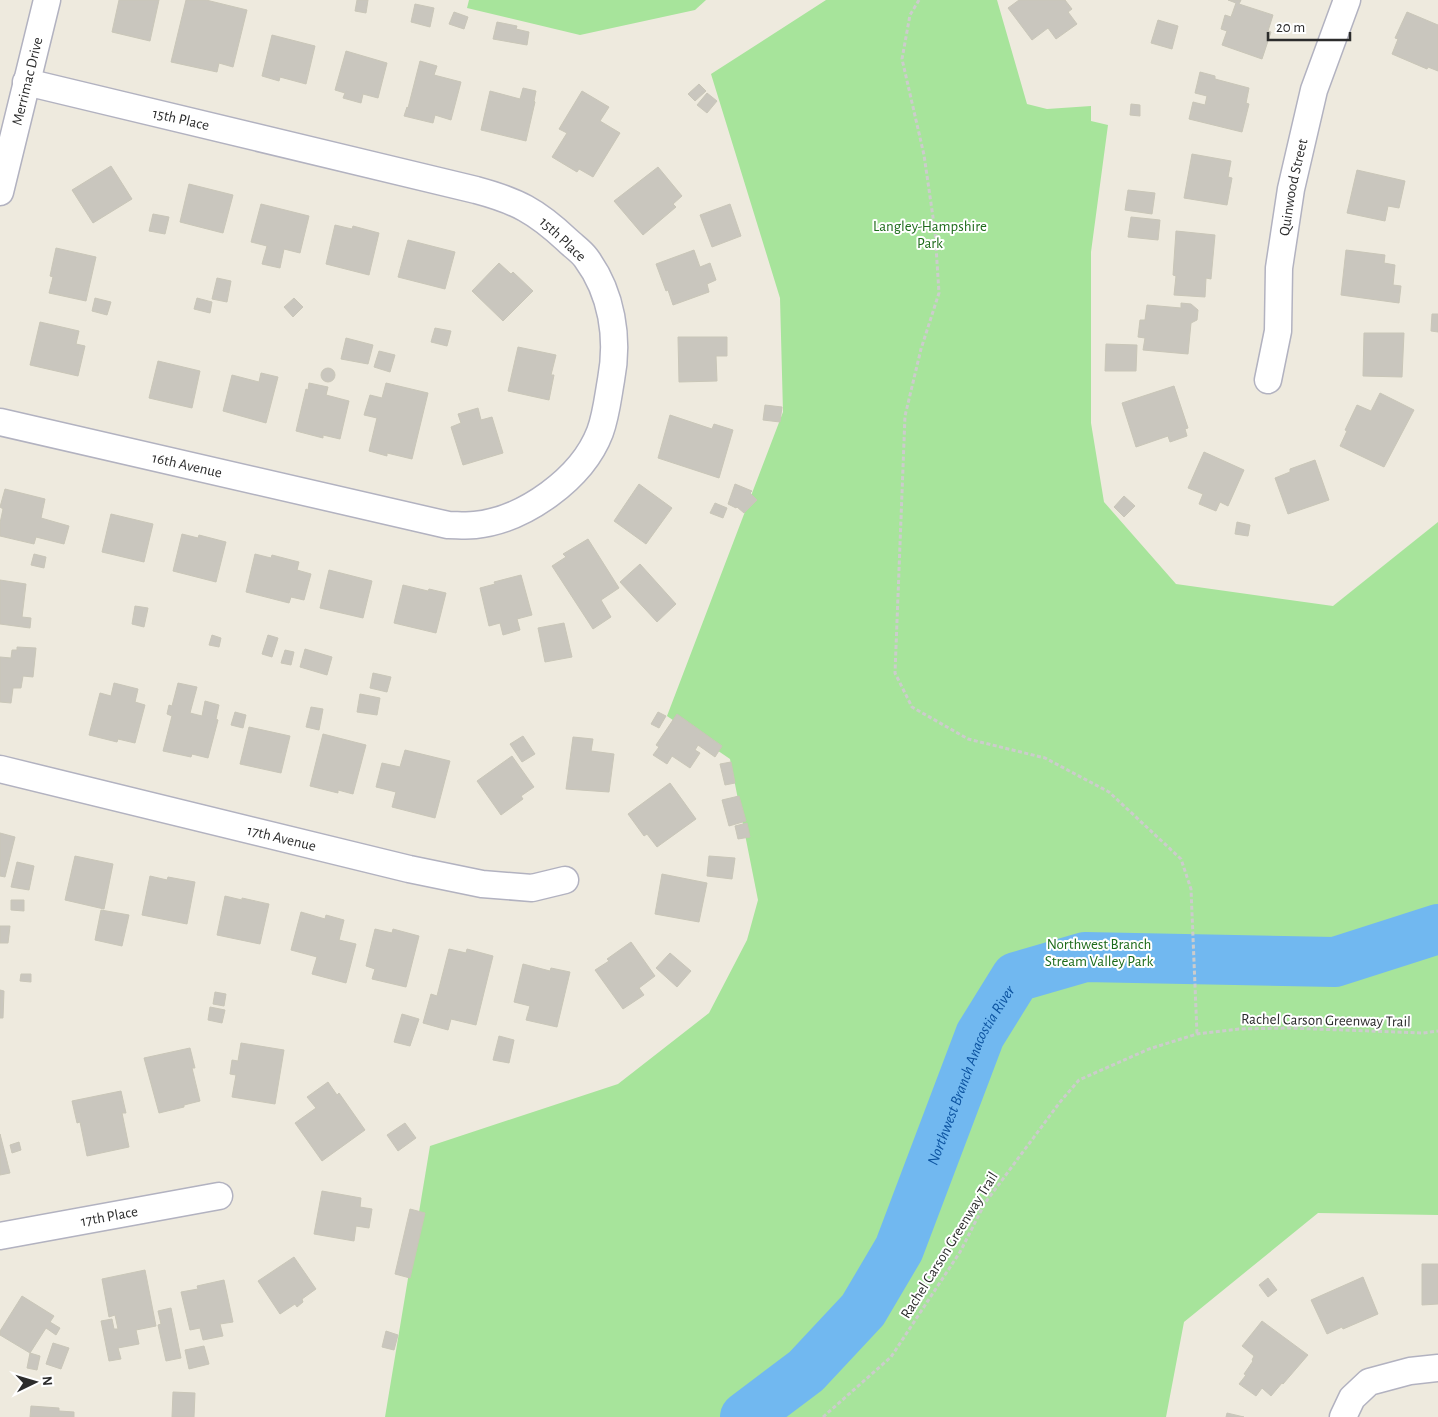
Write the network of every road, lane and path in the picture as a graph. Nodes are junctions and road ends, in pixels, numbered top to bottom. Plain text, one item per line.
1 (47, 0) edge
2 (919, 0) edge
3 (1347, 0) edge
4 (26, 82) junction
5 (0, 192) edge
6 (1268, 380) dead end
7 (0, 422) edge
8 (376, 509) joint
9 (0, 769) edge
10 (565, 880) dead end
11 (1438, 1031) edge
12 (1197, 1034) junction
13 (219, 1196) dead end
14 (0, 1236) edge
15 (1438, 1368) edge
16 (823, 1417) edge
17 (1343, 1417) edge

1 - 4 street, Merrimac Drive
2 - 12 path
3 - 6 street, Quinwood Street
4 - 5 street, Merrimac Drive
4 - 8 street, 15th Place
7 - 8 street, 16th Avenue
9 - 10 street, 17th Avenue
11 - 12 path, Rachel Carson Greenway Trail
12 - 16 path, Rachel Carson Greenway Trail
13 - 14 street, 17th Place
15 - 17 street

